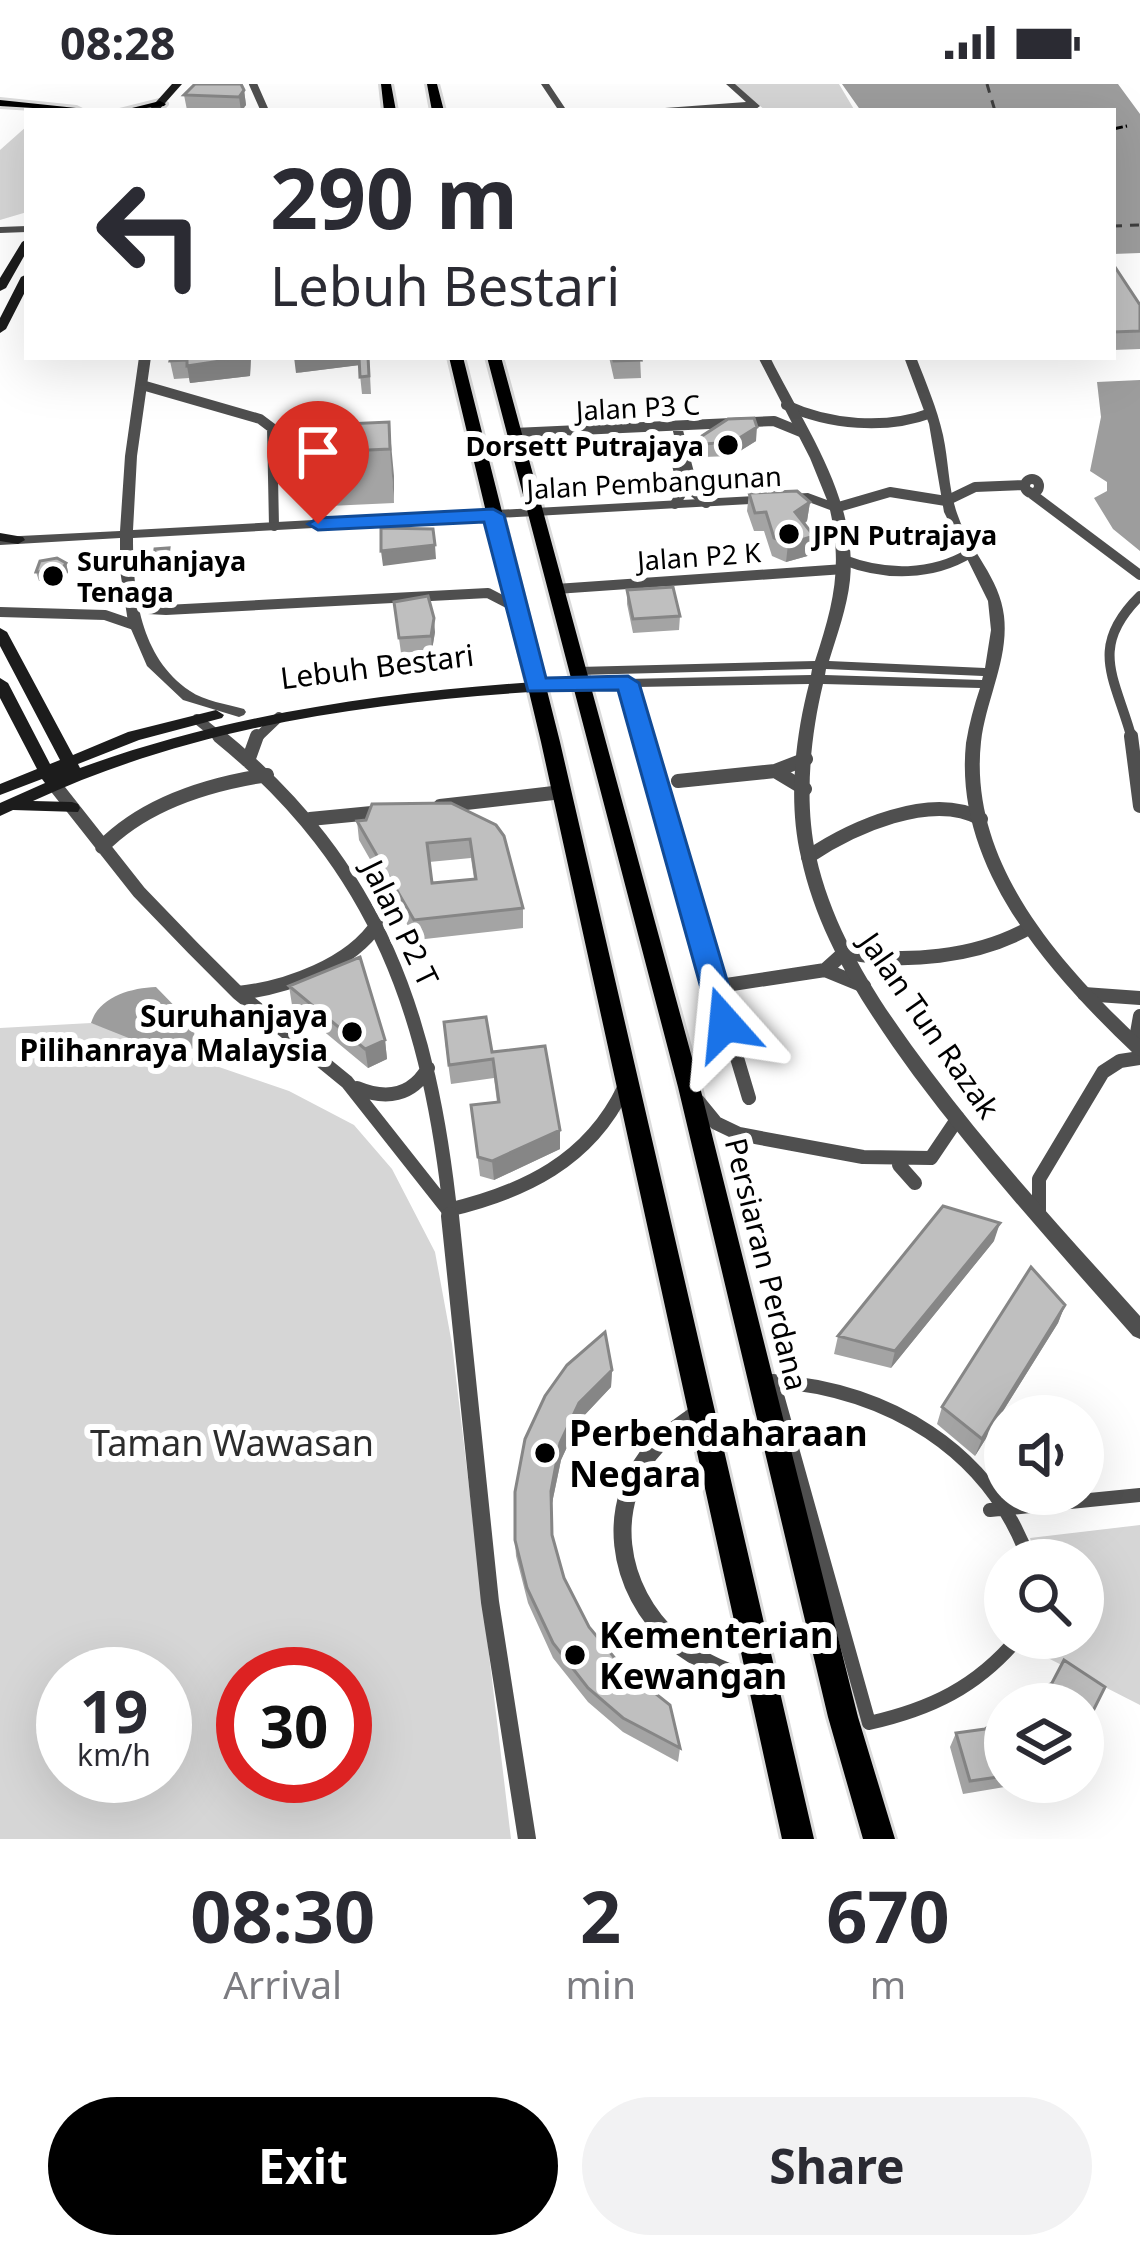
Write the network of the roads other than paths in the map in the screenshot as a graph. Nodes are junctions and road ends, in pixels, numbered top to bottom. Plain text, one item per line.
1 (187, 84) edge
2 (545, 84) edge
3 (730, 84) edge
4 (0, 106) edge
5 (553, 106) edge
6 (30, 108) edge
7 (160, 108) edge
8 (757, 108) edge
9 (24, 247) edge
10 (24, 283) edge
11 (0, 288) edge
12 (0, 329) edge
13 (145, 360) edge
14 (457, 360) edge
15 (495, 360) edge
16 (765, 360) edge
17 (911, 360) edge
18 (142, 385) junction
19 (175, 394) junction
20 (139, 404) junction
21 (787, 407) junction
22 (931, 413) junction
23 (764, 421) junction
24 (673, 427) junction
25 (801, 431) junction
26 (514, 433) junction
27 (940, 474) junction
28 (828, 484) junction
29 (975, 487) junction
30 (808, 497) junction
31 (946, 501) junction
32 (706, 502) junction
33 (675, 504) junction
34 (835, 508) junction
35 (535, 513) junction
36 (493, 515) junction
37 (274, 526) junction
38 (126, 533) junction
39 (6, 541) edge
40 (970, 554) junction
41 (844, 565) junction
42 (508, 574) junction
43 (809, 574) junction
44 (1140, 575) edge
45 (556, 589) junction
46 (126, 592) junction
47 (840, 592) junction
48 (488, 593) junction
49 (1140, 596) edge
50 (517, 608) junction
51 (166, 610) junction
52 (0, 612) edge
53 (90, 615) junction
54 (36, 618) junction
55 (138, 629) junction
56 (0, 634) edge
57 (819, 672) junction
58 (579, 677) junction
59 (988, 678) junction
60 (535, 680) junction
61 (0, 683) edge
62 (628, 683) junction
63 (239, 712) junction
64 (41, 715) junction
65 (279, 717) junction
66 (201, 724) junction
67 (25, 733) junction
68 (134, 736) junction
69 (806, 759) junction
70 (248, 760) junction
71 (71, 767) junction
72 (775, 771) junction
73 (267, 775) junction
74 (48, 776) junction
75 (678, 781) dead end
76 (805, 789) junction
77 (562, 792) junction
78 (1, 800) edge
79 (1140, 806) edge
80 (72, 808) junction
81 (415, 808) edge
82 (394, 811) edge
83 (353, 816) junction
84 (310, 819) junction
85 (981, 819) junction
86 (328, 843) junction
87 (102, 848) junction
88 (808, 857) junction
89 (378, 923) junction
90 (1029, 928) junction
91 (844, 952) junction
92 (825, 970) junction
93 (713, 987) junction
94 (868, 989) junction
95 (238, 993) junction
96 (1084, 994) junction
97 (1140, 998) edge
98 (1140, 1016) edge
99 (1138, 1050) edge
100 (429, 1063) junction
101 (347, 1082) junction
102 (689, 1087) junction
103 (624, 1088) junction
104 (749, 1099) dead end
105 (958, 1118) junction
106 (899, 1165) junction
107 (915, 1183) dead end
108 (448, 1210) junction
109 (1041, 1216) junction
110 (1138, 1325) edge
111 (702, 1410) junction
112 (984, 1494) edge
113 (1140, 1495) edge
114 (1104, 1499) edge
115 (1002, 1659) edge
116 (764, 1685) junction
117 (527, 1839) edge
118 (798, 1839) edge
119 (879, 1839) edge

1 - 7 main road
2 - 5 street
3 - 8 street
4 - 6 main road
9 - 11 main road
10 - 12 main road
13 - 18 street
14 - 36 main road
15 - 26 main road, Persiaran Perdana
16 - 21 street, Jalan Tun Razak
17 - 22 street
18 - 19 street
18 - 20 street
19 - 20 street
19 - 37 street
20 - 38 street
21 - 22 street
21 - 23 street, Jalan P3 C
21 - 25 street, Jalan Tun Razak
22 - 27 street
23 - 24 street, Jalan P3 C
23 - 25 street, Jalan P3 C
24 - 26 street, Jalan P3 C
24 - 32 street
24 - 33 street
25 - 28 street, Jalan Tun Razak
26 - 35 main road, Persiaran Perdana
27 - 29 street
27 - 31 street
28 - 30 street, Jalan Pembangunan
28 - 34 street, Jalan Tun Razak
29 - 31 street
29 - 44 street
30 - 32 street, Jalan Pembangunan
30 - 34 street, Jalan Pembangunan
31 - 34 street
31 - 40 street
32 - 33 street, Jalan Pembangunan
33 - 35 street, Jalan Pembangunan
34 - 41 street, Jalan Tun Razak
35 - 36 street, Jalan Pembangunan
35 - 45 main road, Persiaran Perdana
36 - 37 street, Jalan Pembangunan
36 - 42 main road
37 - 38 street, Jalan Pembangunan
38 - 39 street, Jalan Pembangunan
38 - 46 street
40 - 41 street, Jalan P2 K
40 - 59 street
41 - 43 street, Jalan P2 K
41 - 47 street, Jalan Tun Razak
42 - 48 street
42 - 50 main road
43 - 45 street, Jalan P2 K
43 - 47 street
45 - 58 main road, Persiaran Perdana
46 - 51 street
46 - 53 street
46 - 55 street
47 - 57 street, Jalan Tun Razak
48 - 50 street
48 - 51 street
49 - 79 street
50 - 60 main road
51 - 55 street
52 - 54 street
53 - 54 street
53 - 55 street
54 - 56 street
55 - 63 street
56 - 64 main road
57 - 58 street, Lebuh Bestari
57 - 59 street, Lebuh Bestari
57 - 62 street, Lebuh Bestari
57 - 69 street, Jalan Tun Razak
58 - 60 main road, Lebuh Bestari
58 - 62 street, Lebuh Bestari
58 - 102 main road, Persiaran Perdana
59 - 85 street
60 - 63 main road, Lebuh Bestari
60 - 65 main road, Lebuh Bestari
60 - 77 main road
61 - 67 main road
62 - 93 street
63 - 66 main road, Lebuh Bestari
64 - 68 main road
64 - 71 main road
65 - 66 main road, Lebuh Bestari
65 - 70 street
66 - 68 main road, Lebuh Bestari
66 - 70 street, Jalan P2 T
66 - 71 main road, Lebuh Bestari
67 - 74 main road
67 - 78 main road
68 - 71 main road, Lebuh Bestari
69 - 72 street
69 - 76 street, Jalan Tun Razak
70 - 73 street, Jalan P2 T
71 - 74 main road, Lebuh Bestari
72 - 75 street
72 - 76 street
73 - 84 street, Jalan P2 T
73 - 87 street
74 - 78 main road, Lebuh Bestari
74 - 80 street
76 - 88 street, Jalan Tun Razak
77 - 81 street
77 - 103 main road
78 - 80 main road
80 - 87 street
82 - 83 street
83 - 84 street
83 - 86 street
84 - 86 street, Jalan P2 T
85 - 88 street
85 - 90 street
86 - 89 street, Jalan P2 T
87 - 95 street
88 - 91 street, Jalan Tun Razak
89 - 95 street
89 - 100 street, Jalan P2 T
90 - 91 street
90 - 96 street
91 - 92 street
91 - 94 street, Jalan Tun Razak
92 - 93 street
92 - 94 street
93 - 104 street
94 - 105 street, Jalan Tun Razak
95 - 101 street
96 - 97 street
96 - 99 street
98 - 99 street
99 - 109 street
100 - 101 street
100 - 108 street, Jalan P2 T
101 - 108 street
102 - 106 street
102 - 119 main road, Persiaran Perdana
103 - 108 street
103 - 111 main road
105 - 106 street
105 - 109 street, Jalan Tun Razak
106 - 107 street
108 - 117 street, Jalan P2 T
109 - 110 street, Jalan Tun Razak
111 - 116 main road
111 - 116 street
112 - 115 street
113 - 114 street
116 - 118 main road

